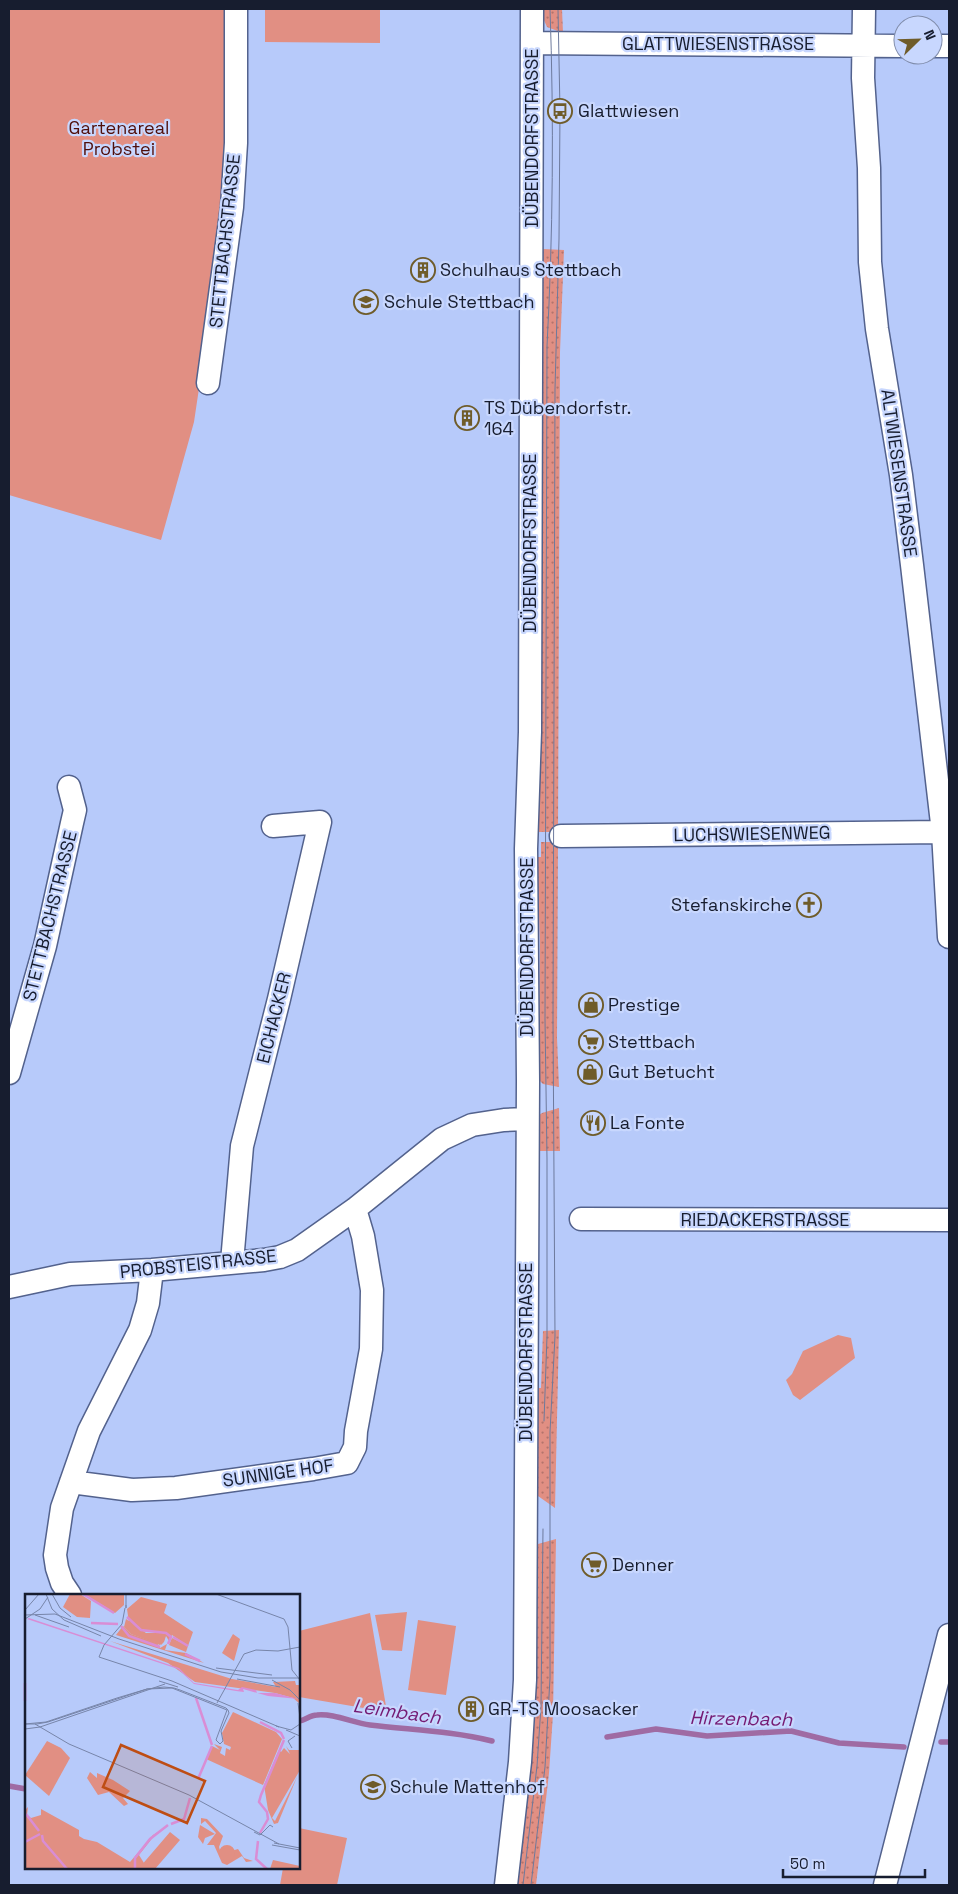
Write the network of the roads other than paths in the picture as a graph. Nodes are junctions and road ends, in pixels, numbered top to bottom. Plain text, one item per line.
1 (236, 9) edge
2 (532, 9) edge
3 (864, 9) edge
4 (532, 43) junction
5 (863, 45) junction
6 (893, 46) edge
7 (208, 382) dead end
8 (69, 787) dead end
9 (273, 826) dead end
10 (943, 832) junction
11 (561, 836) dead end
12 (947, 864) edge
13 (949, 937) edge
14 (9, 1073) edge
15 (527, 1119) junction
16 (354, 1209) junction
17 (581, 1219) dead end
18 (949, 1220) edge
19 (232, 1262) junction
20 (152, 1270) junction
21 (9, 1288) edge
22 (70, 1482) junction
23 (69, 1594) edge
24 (949, 1635) edge
25 (506, 1885) edge
26 (885, 1885) edge

1 - 7 street, STETTBACHSTRASSE
2 - 4 street, DÜBENDORFSTRASSE
3 - 5 street, ALTWIESENSTRASSE
4 - 5 street, GLATTWIESENSTRASSE
4 - 15 street, DÜBENDORFSTRASSE
5 - 6 street, GLATTWIESENSTRASSE
5 - 10 street, ALTWIESENSTRASSE
8 - 14 street, STETTBACHSTRASSE
9 - 19 street, EICHACKER
10 - 11 street, LUCHSWIESENWEG
10 - 12 street, ALTWIESENSTRASSE
12 - 13 street, ALTWIESENSTRASSE
15 - 16 street, PROBSTEISTRASSE
15 - 25 street, DÜBENDORFSTRASSE
16 - 19 street, PROBSTEISTRASSE
16 - 22 street, SUNNIGE HOF
17 - 18 street, RIEDACKERSTRASSE
19 - 20 street, PROBSTEISTRASSE
20 - 21 street, PROBSTEISTRASSE
20 - 22 street
22 - 23 street
24 - 26 street

